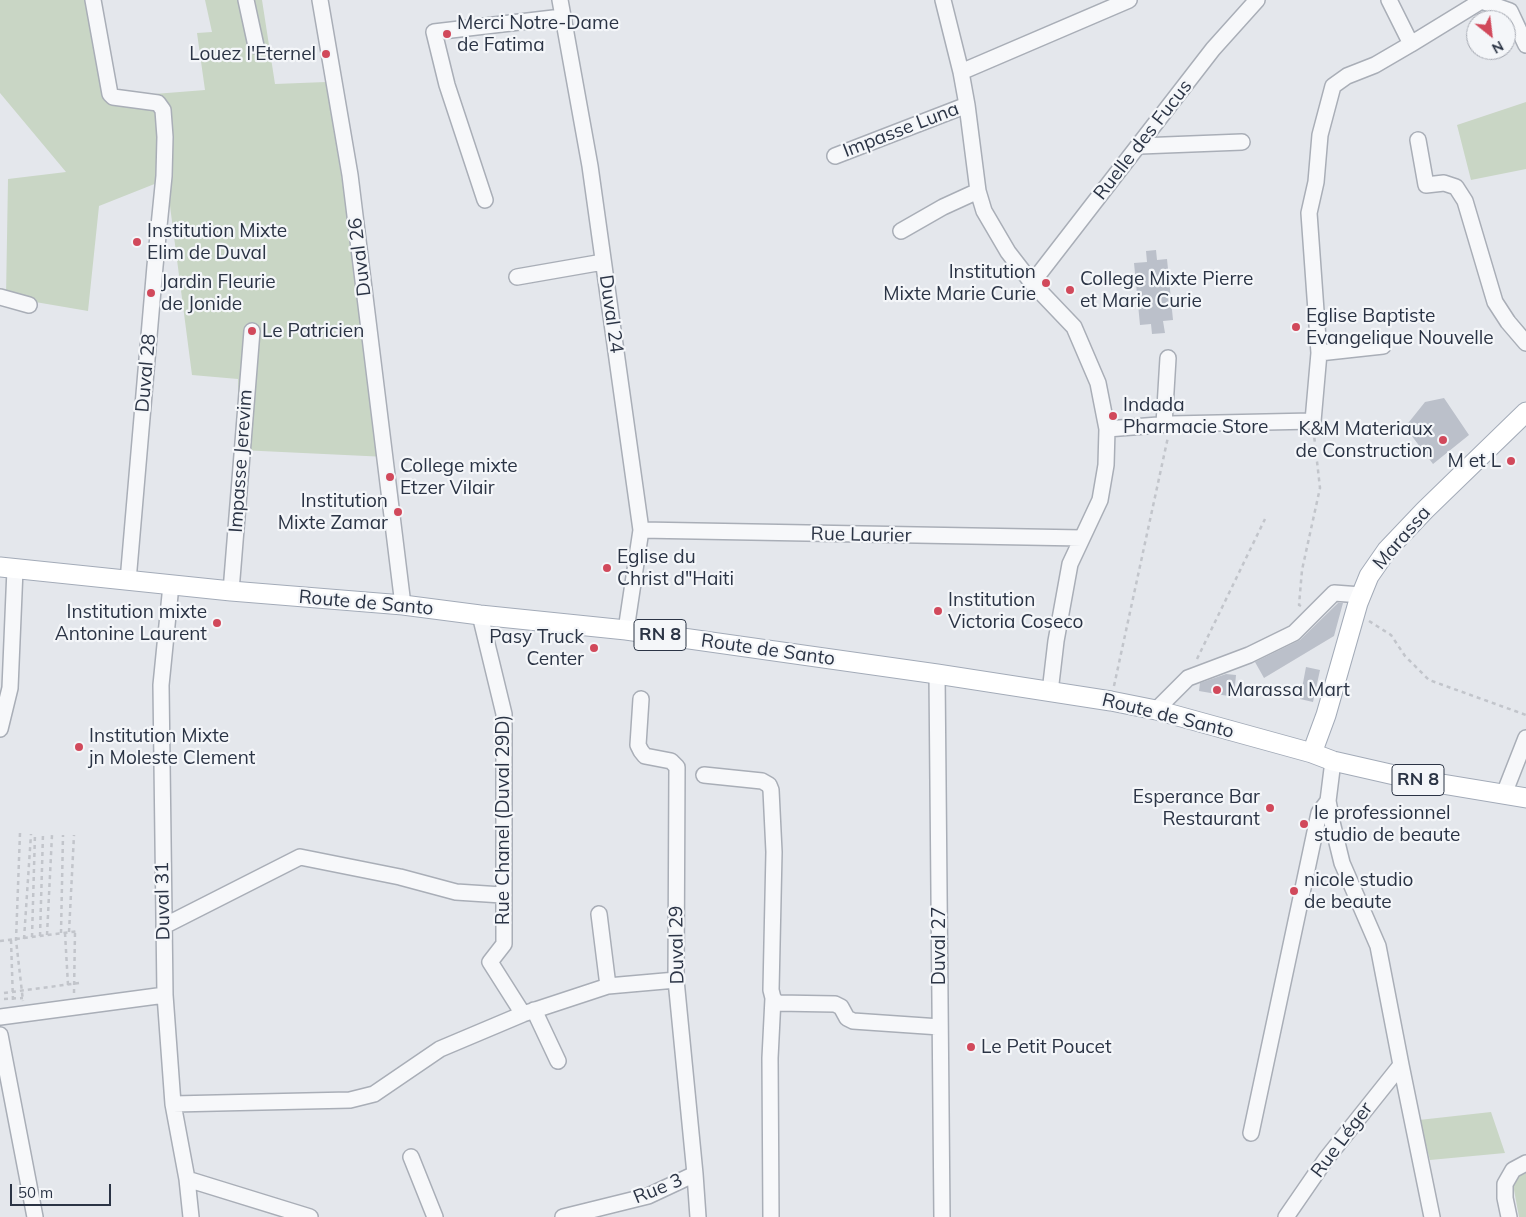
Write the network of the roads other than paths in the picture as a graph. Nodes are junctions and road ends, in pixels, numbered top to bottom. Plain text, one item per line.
1 (93, 0) edge
2 (246, 0) edge
3 (320, 0) edge
4 (560, 0) edge
5 (944, 0) edge
6 (1129, 0) edge
7 (1256, 0) edge
8 (1388, 0) edge
9 (562, 17) junction
10 (1411, 44) junction
11 (1526, 45) edge
12 (256, 46) dead end
13 (961, 72) junction
14 (967, 105) junction
15 (1418, 140) dead end
16 (1242, 142) dead end
17 (1140, 146) junction
18 (835, 156) dead end
19 (978, 191) junction
20 (484, 200) dead end
21 (901, 231) dead end
22 (603, 262) junction
23 (517, 277) dead end
24 (1032, 283) junction
25 (0, 297) edge
26 (29, 305) dead end
27 (252, 331) dead end
28 (1526, 344) edge
29 (1383, 346) dead end
30 (1319, 353) junction
31 (1168, 358) dead end
32 (1526, 412) edge
33 (1168, 424) junction
34 (1107, 429) junction
35 (641, 530) junction
36 (1082, 538) junction
37 (8, 568) edge
38 (128, 581) junction
39 (170, 585) junction
40 (232, 591) junction
41 (1361, 595) junction
42 (403, 605) junction
43 (480, 615) junction
44 (626, 630) junction
45 (937, 674) junction
46 (1050, 692) junction
47 (641, 698) dead end
48 (1156, 710) junction
49 (0, 729) edge
50 (1526, 738) edge
51 (1312, 753) junction
52 (1333, 761) junction
53 (704, 775) dead end
54 (1504, 794) junction
55 (1526, 798) edge
56 (1328, 800) junction
57 (502, 895) junction
58 (599, 914) dead end
59 (164, 926) junction
60 (676, 980) junction
61 (608, 986) junction
62 (165, 995) junction
63 (773, 998) junction
64 (529, 1012) junction
65 (0, 1017) edge
66 (940, 1027) junction
67 (0, 1035) edge
68 (558, 1061) dead end
69 (1400, 1065) junction
70 (173, 1104) junction
71 (7, 1111) edge
72 (1251, 1132) dead end
73 (411, 1157) dead end
74 (1526, 1163) edge
75 (695, 1174) junction
76 (187, 1180) junction
77 (35, 1217) edge
78 (191, 1217) edge
79 (310, 1217) edge
80 (435, 1217) edge
81 (562, 1217) edge
82 (698, 1217) edge
83 (771, 1217) edge
84 (942, 1217) edge
85 (1286, 1217) edge
86 (1432, 1217) edge
87 (1509, 1217) edge

1 - 38 street, Duval 28
2 - 12 street
3 - 42 street, Duval 26
4 - 9 street, Duval 24
5 - 13 street
6 - 13 street
7 - 17 street, Ruelle des Fucus
8 - 10 street
9 - 20 street
9 - 22 street, Duval 24
10 - 11 street
10 - 30 street
13 - 14 street
14 - 18 street, Impasse Luna
14 - 19 street
15 - 28 street
16 - 17 street
17 - 24 street, Ruelle des Fucus
19 - 21 street
19 - 24 street
22 - 23 street
22 - 35 street, Duval 24
24 - 34 street
25 - 26 street
27 - 40 street, Impasse Jerevim
29 - 30 street
30 - 33 street
31 - 33 street
32 - 41 main road, Marassa
33 - 34 street
34 - 36 street
35 - 36 street, Rue Laurier
35 - 44 street, Duval 24
36 - 46 street
37 - 38 main road, Route de Santo / RN 8
37 - 49 street
38 - 39 main road, Route de Santo / RN 8
39 - 40 main road, Route de Santo / RN 8
39 - 59 street, Duval 31
40 - 42 main road, Route de Santo / RN 8
41 - 48 street
41 - 51 main road, Marassa
42 - 43 main road, Route de Santo / RN 8
43 - 44 main road, Route de Santo / RN 8
43 - 57 street, Rue Chanel (Duval 29D)
44 - 45 main road, Route de Santo / RN 8
45 - 46 main road, Route de Santo / RN 8
45 - 66 street, Duval 27
46 - 48 main road, Route de Santo / RN 8
47 - 60 street, Duval 29
48 - 51 main road, Route de Santo / RN 8
50 - 54 street
51 - 52 main road, Route de Santo / RN 8
52 - 54 main road, Route de Santo / RN 8
52 - 56 street
53 - 63 street
54 - 55 main road, Route de Santo / RN 8
56 - 69 street
56 - 72 street
57 - 59 street
57 - 64 street, Rue Chanel (Duval 29D)
58 - 61 street
59 - 62 street, Duval 31
60 - 61 street
60 - 75 street, Duval 29
61 - 64 street
62 - 65 street
62 - 70 street, Duval 31
63 - 66 street
63 - 83 street
64 - 68 street
64 - 70 street
66 - 84 street, Duval 27
67 - 71 street
69 - 85 street, Rue Léger
69 - 86 street
70 - 76 street, Duval 31
71 - 77 street
73 - 80 street
74 - 87 street
75 - 81 street, Rue 3
75 - 82 street, Duval 29
76 - 78 street, Duval 31
76 - 79 street

